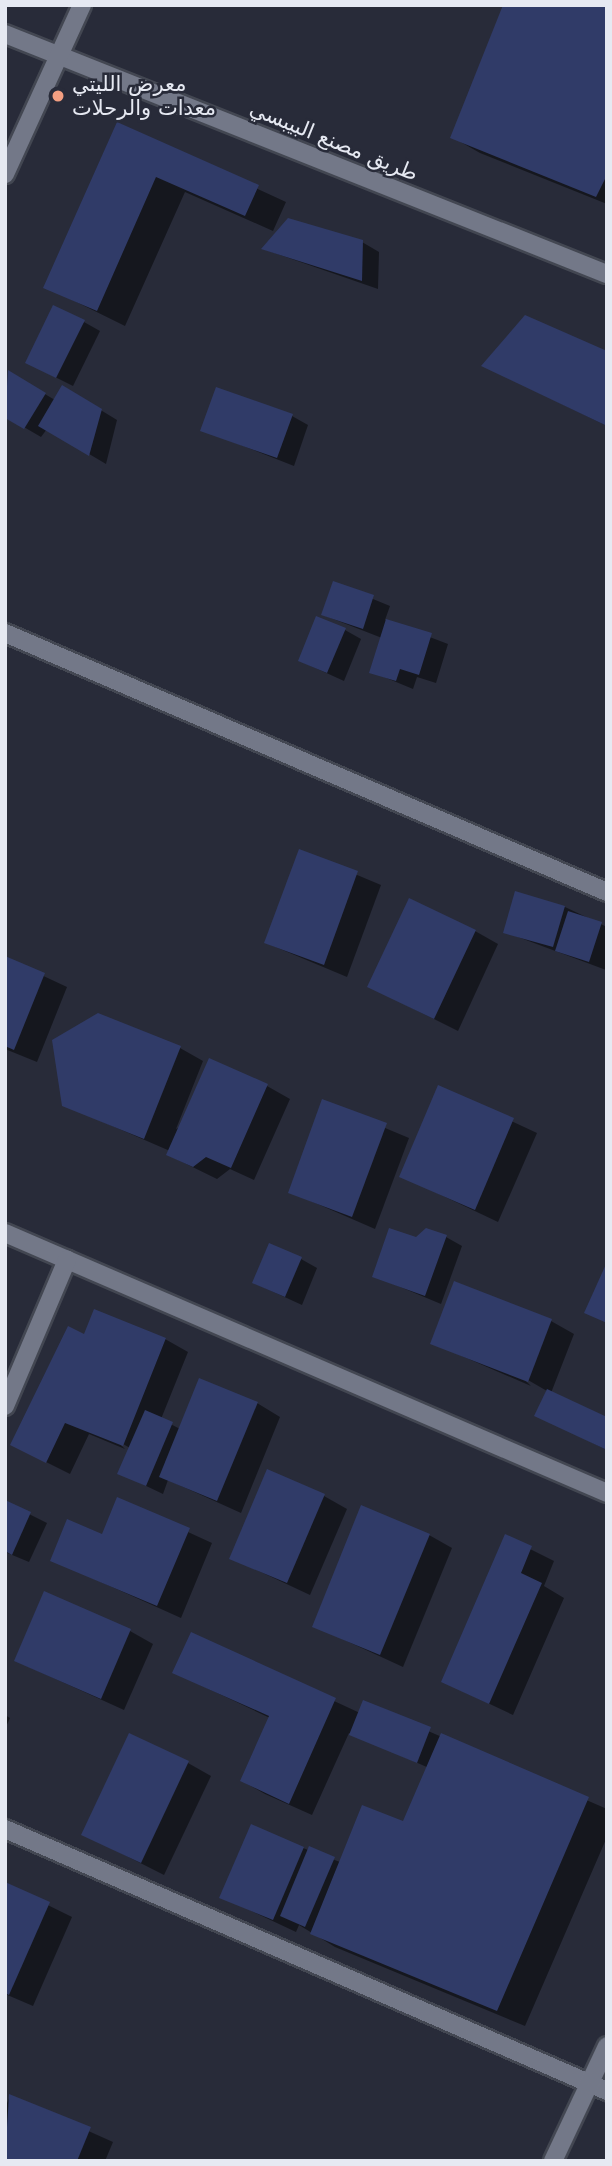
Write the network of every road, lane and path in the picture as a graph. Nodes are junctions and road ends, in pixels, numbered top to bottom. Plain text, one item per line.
1 (82, 5) edge
2 (5, 34) edge
3 (59, 56) junction
4 (5, 174) edge
5 (607, 274) edge
6 (5, 633) edge
7 (607, 892) edge
8 (5, 1234) edge
9 (67, 1260) junction
10 (5, 1406) edge
11 (607, 1493) edge
12 (5, 1829) edge
13 (607, 2046) edge
14 (590, 2084) junction
15 (607, 2091) edge
16 (553, 2161) edge

1 - 3 street
2 - 3 street, طريق مصنع البيبسي
3 - 4 street
3 - 5 street, طريق مصنع البيبسي
6 - 7 street
8 - 9 street
9 - 10 street
9 - 11 street
12 - 14 street
13 - 14 street
14 - 15 street
14 - 16 street

